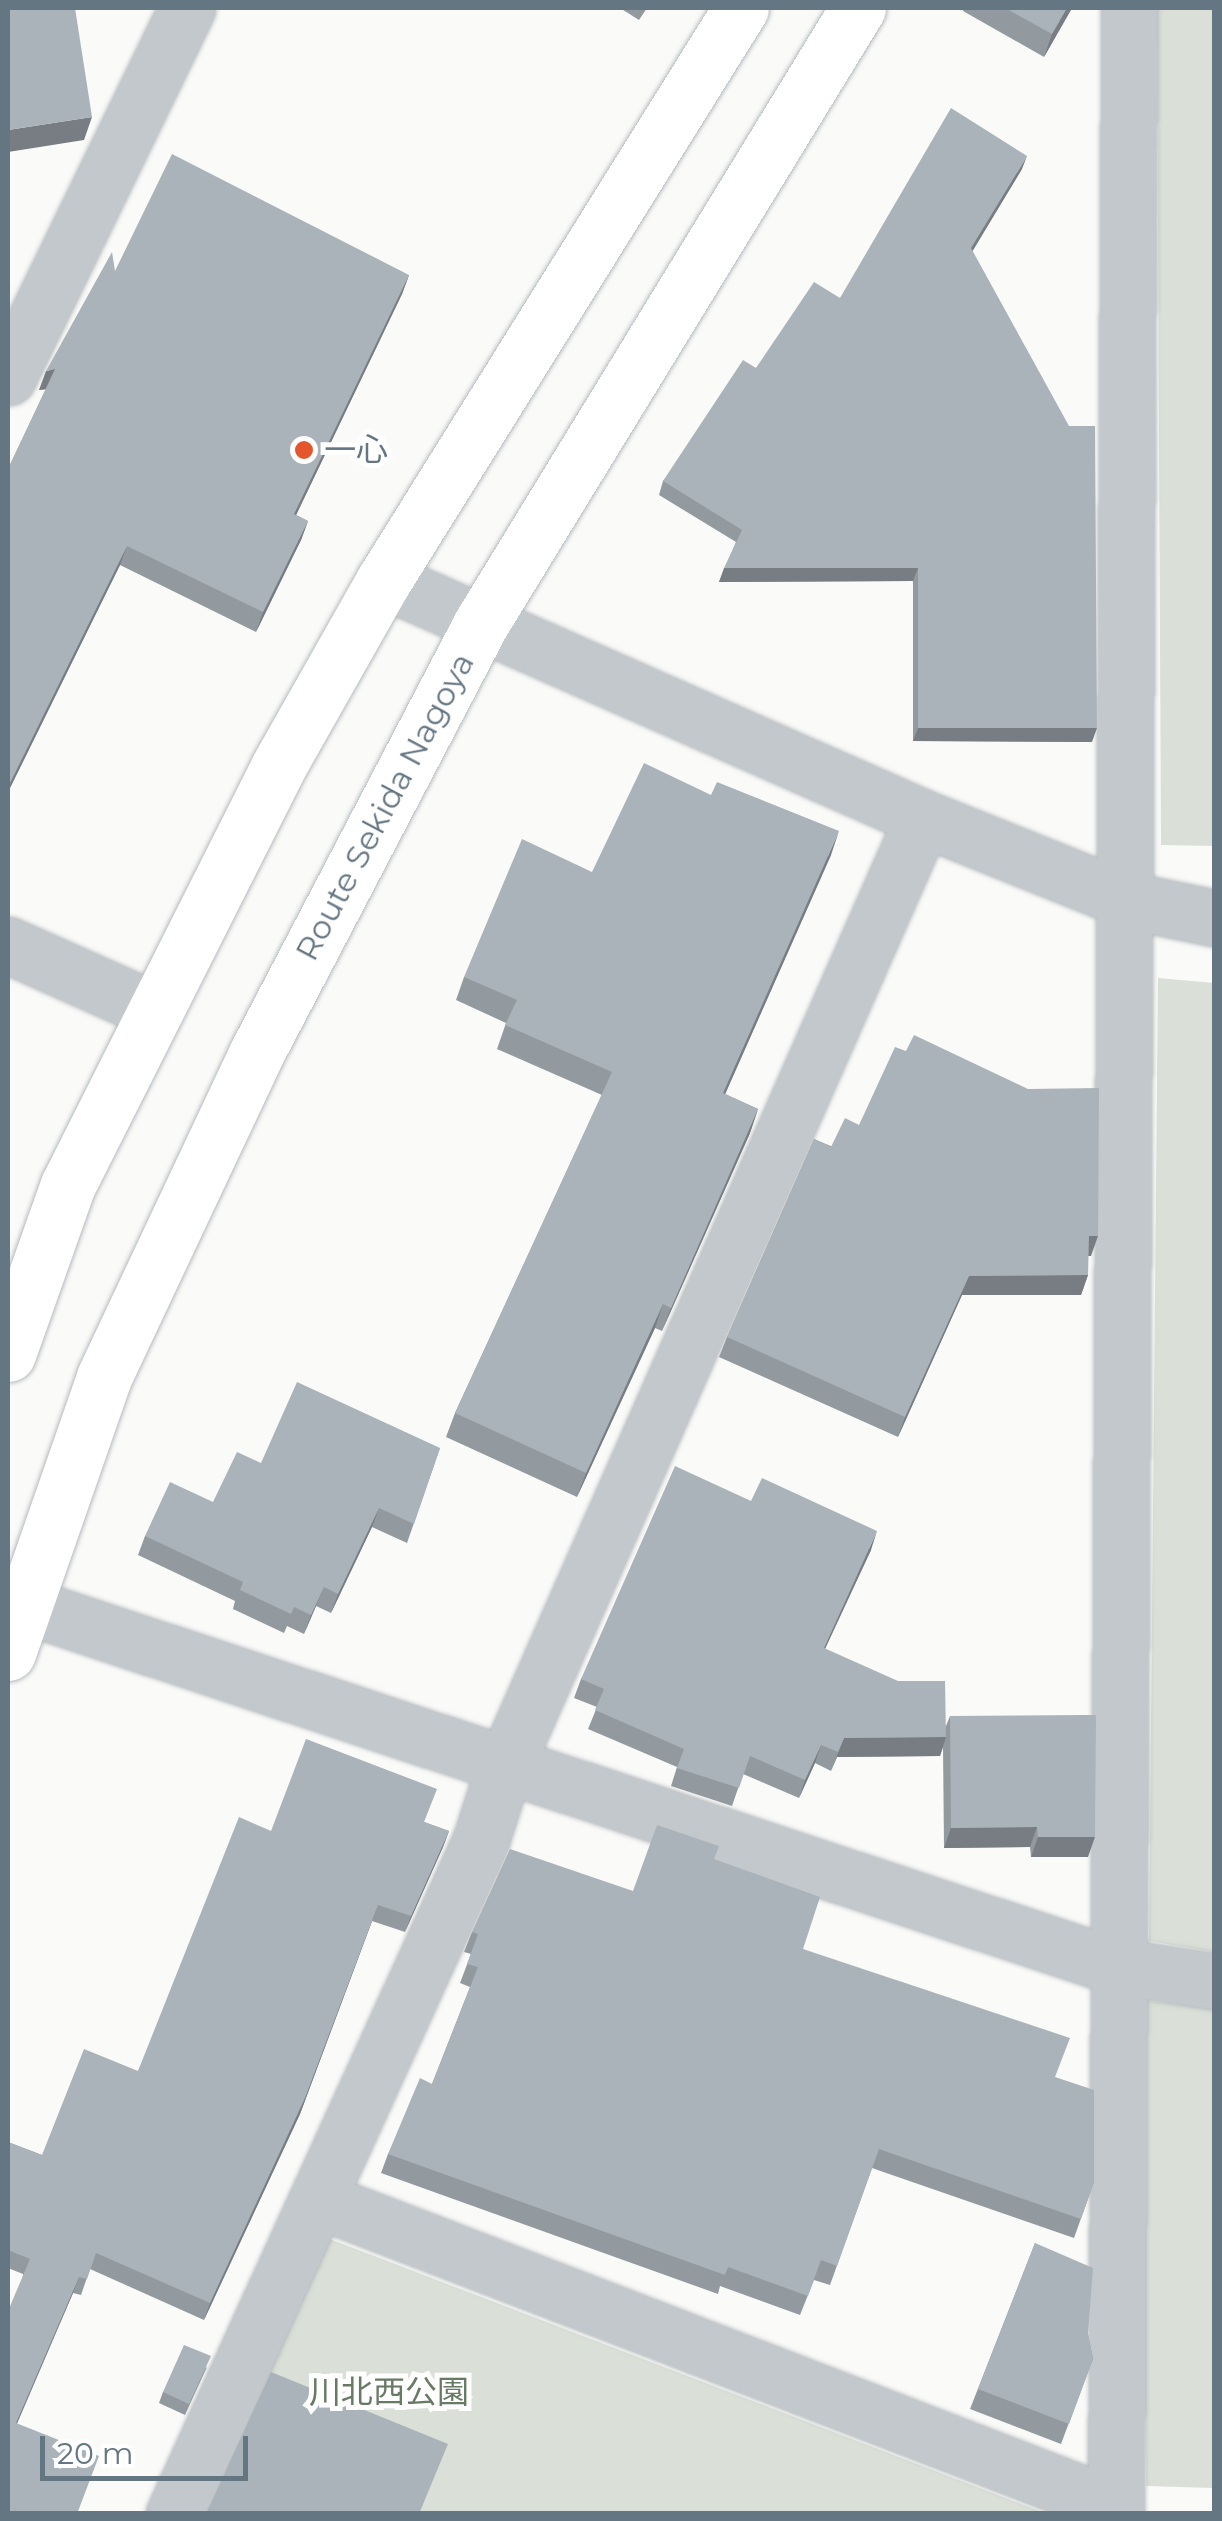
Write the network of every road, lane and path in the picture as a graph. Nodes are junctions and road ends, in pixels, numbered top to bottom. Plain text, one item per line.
1 (188, 8) edge
2 (740, 8) edge
3 (858, 8) edge
4 (1129, 8) edge
5 (30, 282) edge
6 (8, 376) edge
7 (384, 580) junction
8 (482, 622) junction
9 (923, 818) junction
10 (1127, 900) junction
11 (1214, 918) edge
12 (8, 945) edge
13 (153, 1010) junction
14 (8, 1354) edge
15 (16, 1629) edge
16 (504, 1768) junction
17 (1115, 1966) junction
18 (1214, 1981) edge
19 (319, 2200) junction
20 (1116, 2510) edge
21 (174, 2514) edge

1 - 5 street
2 - 7 main road
3 - 8 main road, Route Sekida Nagoya
4 - 10 street
5 - 6 street
7 - 8 street
7 - 13 main road
8 - 9 street
8 - 15 main road, Route Sekida Nagoya
9 - 10 street
9 - 16 street
10 - 11 street
10 - 17 street
12 - 13 street
13 - 14 main road
15 - 16 street
16 - 17 street
16 - 19 street
17 - 18 street
17 - 20 street
19 - 20 street
19 - 21 street

